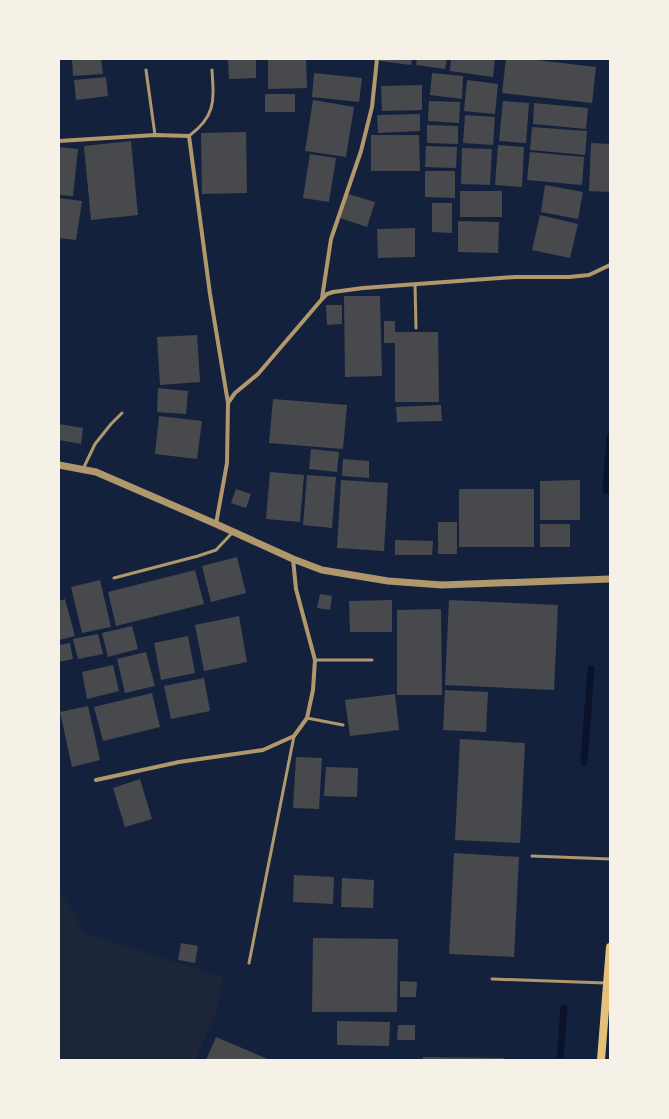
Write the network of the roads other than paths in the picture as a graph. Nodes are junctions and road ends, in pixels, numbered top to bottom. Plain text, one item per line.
1 (377, 59) edge
2 (146, 70) dead end
3 (212, 70) dead end
4 (155, 135) junction
5 (189, 136) junction
6 (59, 141) edge
7 (610, 265) edge
8 (414, 284) junction
9 (322, 298) junction
10 (416, 328) dead end
11 (228, 404) junction
12 (122, 413) dead end
13 (59, 465) edge
14 (83, 469) junction
15 (216, 524) junction
16 (234, 532) junction
17 (292, 559) junction
18 (114, 578) dead end
19 (610, 579) edge
20 (315, 660) junction
21 (372, 660) dead end
22 (307, 718) junction
23 (343, 725) dead end
24 (294, 736) junction
25 (96, 780) dead end
26 (532, 856) dead end
27 (610, 859) edge
28 (610, 947) edge
29 (249, 963) dead end
30 (492, 979) dead end
31 (607, 984) junction
32 (601, 1060) edge

1 - 9 street
2 - 4 lane
3 - 5 lane
4 - 5 street
4 - 6 street
5 - 11 street
7 - 8 street
8 - 9 street
8 - 10 lane
9 - 11 street
11 - 15 street
12 - 14 lane
13 - 14 street
14 - 15 street
15 - 16 street
16 - 17 street
16 - 18 lane
17 - 19 street
17 - 20 street
20 - 21 lane
20 - 22 street
22 - 23 lane
22 - 24 street
24 - 25 street
24 - 29 lane
26 - 27 lane
28 - 31 main road
30 - 31 lane
31 - 32 main road

